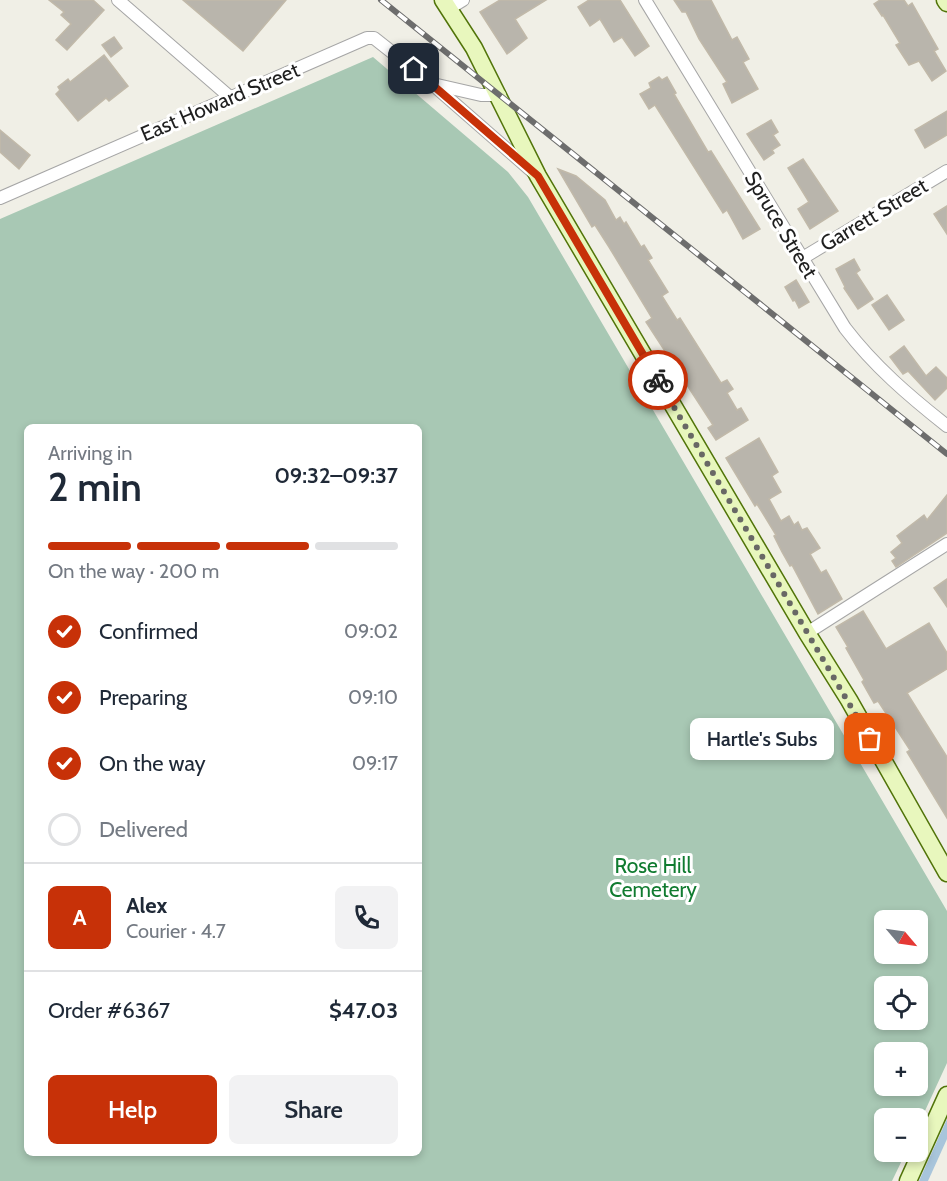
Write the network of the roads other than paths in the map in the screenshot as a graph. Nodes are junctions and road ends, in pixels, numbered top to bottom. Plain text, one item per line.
1 (118, 0) edge
2 (645, 0) edge
3 (452, 3) edge
4 (431, 83) junction
5 (500, 96) junction
6 (231, 98) junction
7 (947, 171) edge
8 (538, 176) junction
9 (1, 196) edge
10 (801, 259) junction
11 (947, 426) edge
12 (947, 544) edge
13 (807, 633) junction
14 (947, 873) edge
15 (947, 1095) edge
16 (908, 1181) edge

1 - 6 street
2 - 10 street, Spruce Street
3 - 5 main road
4 - 5 street, East Howard Street
4 - 6 street, East Howard Street
4 - 8 street, East Howard Street
5 - 8 main road
6 - 9 street, East Howard Street
7 - 10 street, Garrett Street
8 - 13 main road
10 - 11 street, Spruce Street
12 - 13 street
13 - 14 main road
15 - 16 main road

